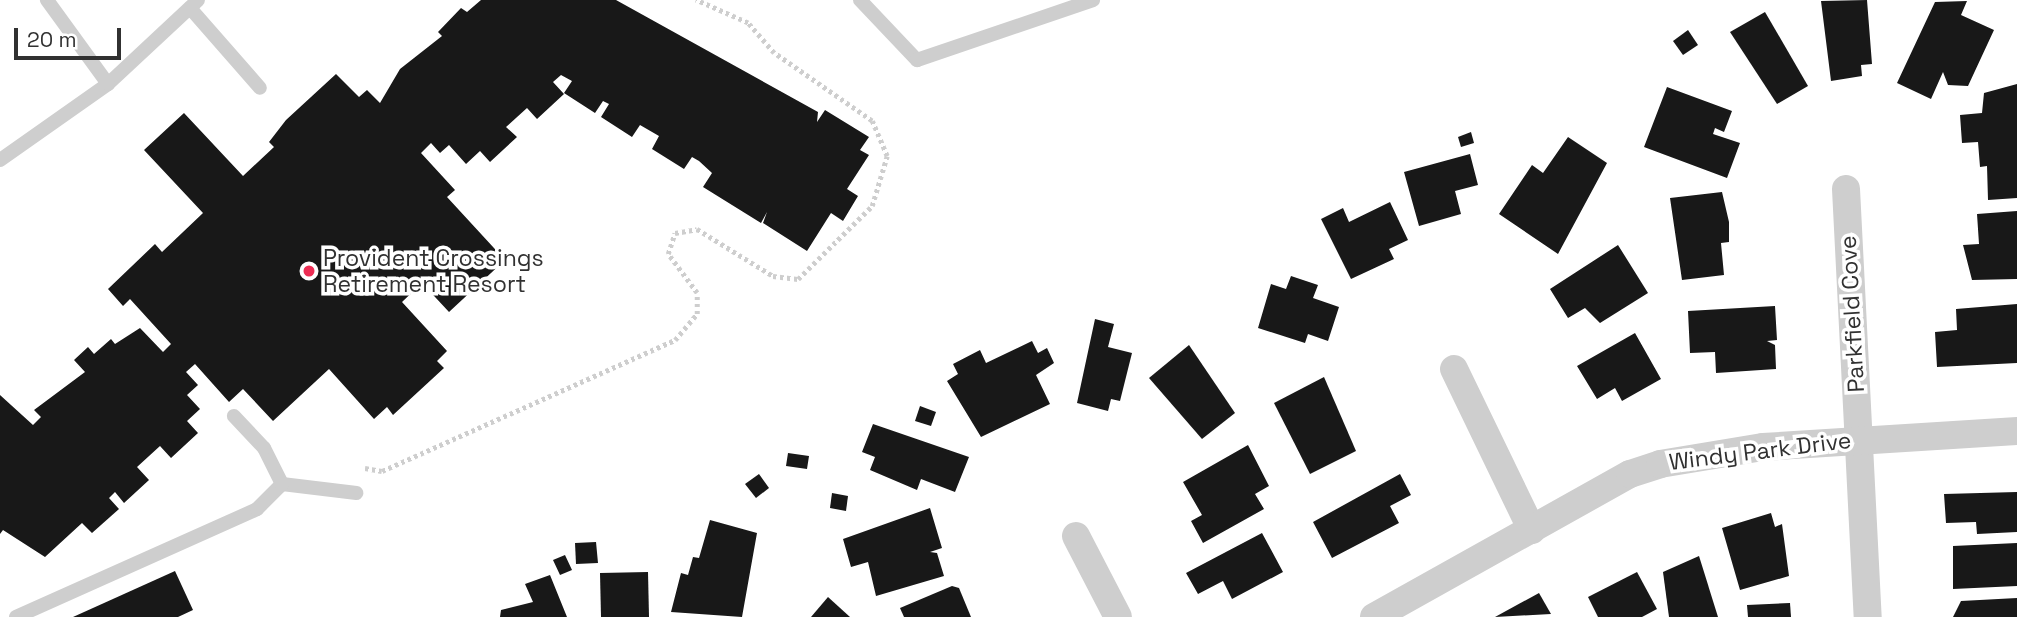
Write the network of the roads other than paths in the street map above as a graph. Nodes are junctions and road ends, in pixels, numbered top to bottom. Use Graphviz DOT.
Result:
graph roads {
  1 [pos="47,0"];
  2 [pos="860,0"];
  3 [pos="1093,0"];
  4 [pos="194,4"];
  5 [pos="108,84"];
  6 [pos="260,88"];
  7 [pos="0,160"];
  8 [pos="1846,190"];
  9 [pos="1454,369"];
  10 [pos="234,415"];
  11 [pos="2017,432"];
  12 [pos="1858,439"];
  13 [pos="282,484"];
  14 [pos="356,493"];
  15 [pos="1532,530"];
  16 [pos="1076,536"];
  17 [pos="16,617"];
  18 [pos="1118,617"];
  19 [pos="1374,617"];
  20 [pos="1868,617"];
  1 -- 5 [label="lane"];
  2 -- 3 [label="lane"];
  4 -- 5 [label="lane"];
  4 -- 6 [label="lane"];
  5 -- 7 [label="lane"];
  8 -- 12 [label="street, Parkfield Cove"];
  9 -- 15 [label="street"];
  10 -- 13 [label="lane"];
  11 -- 12 [label="street, Windy Park Drive"];
  12 -- 15 [label="street, Windy Park Drive"];
  12 -- 20 [label="street, Parkfield Cove"];
  13 -- 14 [label="lane"];
  13 -- 17 [label="lane"];
  15 -- 19 [label="street, Windy Park Drive"];
  16 -- 18 [label="street"];
}
